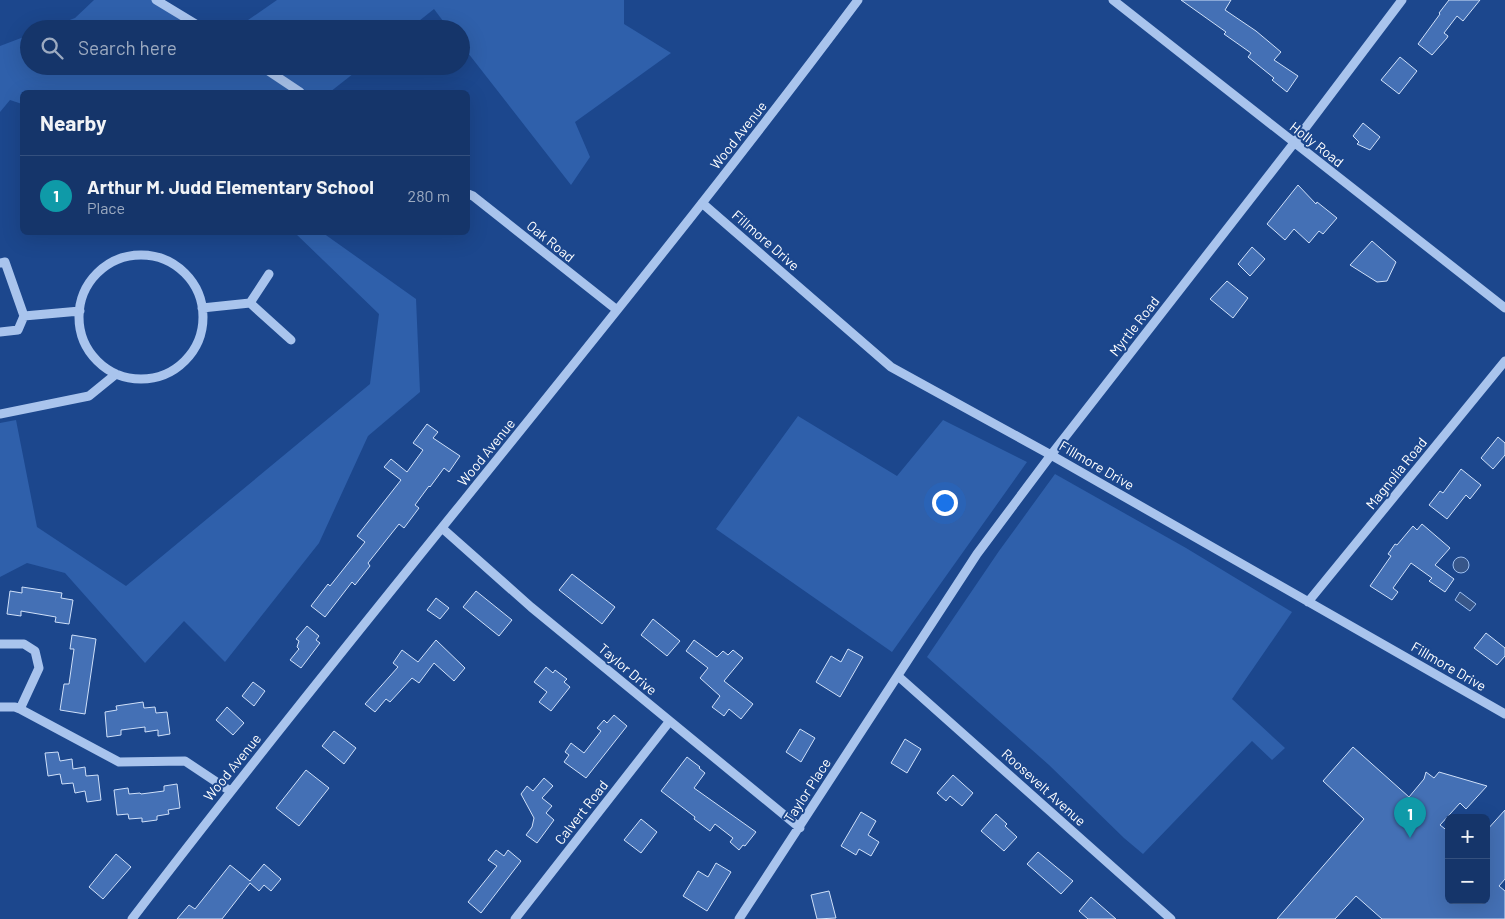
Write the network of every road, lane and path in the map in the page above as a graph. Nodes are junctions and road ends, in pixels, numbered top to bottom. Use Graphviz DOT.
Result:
graph roads {
  1 [pos="156,0"];
  2 [pos="858,0"];
  3 [pos="1113,0"];
  4 [pos="1402,0"];
  5 [pos="189,20"];
  6 [pos="274,75"];
  7 [pos="297,90"];
  8 [pos="1294,143"];
  9 [pos="470,195"];
  10 [pos="702,203"];
  11 [pos="0,263"];
  12 [pos="269,274"];
  13 [pos="250,303"];
  14 [pos="202,308"];
  15 [pos="1505,308"];
  16 [pos="616,310"];
  17 [pos="80,311"];
  18 [pos="24,316"];
  19 [pos="0,332"];
  20 [pos="291,340"];
  21 [pos="1505,361"];
  22 [pos="116,374"];
  23 [pos="0,414"];
  24 [pos="1051,455"];
  25 [pos="442,528"];
  26 [pos="1308,602"];
  27 [pos="0,644"];
  28 [pos="898,676"];
  29 [pos="0,707"];
  30 [pos="20,708"];
  31 [pos="1505,714"];
  32 [pos="669,722"];
  33 [pos="230,791"];
  34 [pos="800,828"];
  35 [pos="743,917"];
  36 [pos="132,919"];
  37 [pos="515,919"];
  38 [pos="1171,919"];
  1 -- 5 [label="street"];
  2 -- 10 [label="street, Wood Avenue"];
  3 -- 8 [label="street, Holly Road"];
  4 -- 8 [label="street, Myrtle Road"];
  6 -- 7 [label="street"];
  8 -- 15 [label="street, Holly Road"];
  8 -- 24 [label="street, Myrtle Road"];
  9 -- 16 [label="street, Oak Road"];
  10 -- 16 [label="street, Wood Avenue"];
  10 -- 24 [label="street, Fillmore Drive"];
  11 -- 18 [label="street"];
  12 -- 13 [label="street"];
  13 -- 14 [label="street"];
  13 -- 20 [label="street"];
  14 -- 17 [label="street"];
  14 -- 22 [label="street"];
  16 -- 25 [label="street, Wood Avenue"];
  17 -- 18 [label="street"];
  17 -- 22 [label="street"];
  18 -- 19 [label="street"];
  21 -- 26 [label="street, Magnolia Road"];
  22 -- 23 [label="street"];
  24 -- 26 [label="street, Fillmore Drive"];
  24 -- 28 [label="street, Myrtle Road"];
  25 -- 32 [label="street, Taylor Drive"];
  25 -- 33 [label="street, Wood Avenue"];
  26 -- 31 [label="street, Fillmore Drive"];
  27 -- 30 [label="street"];
  28 -- 34 [label="street, Taylor Place"];
  28 -- 38 [label="street, Roosevelt Avenue"];
  29 -- 30 [label="street"];
  30 -- 33 [label="street"];
  32 -- 34 [label="street, Taylor Drive"];
  32 -- 37 [label="street, Calvert Road"];
  33 -- 36 [label="street, Wood Avenue"];
  34 -- 35 [label="street, Taylor Place"];
}
